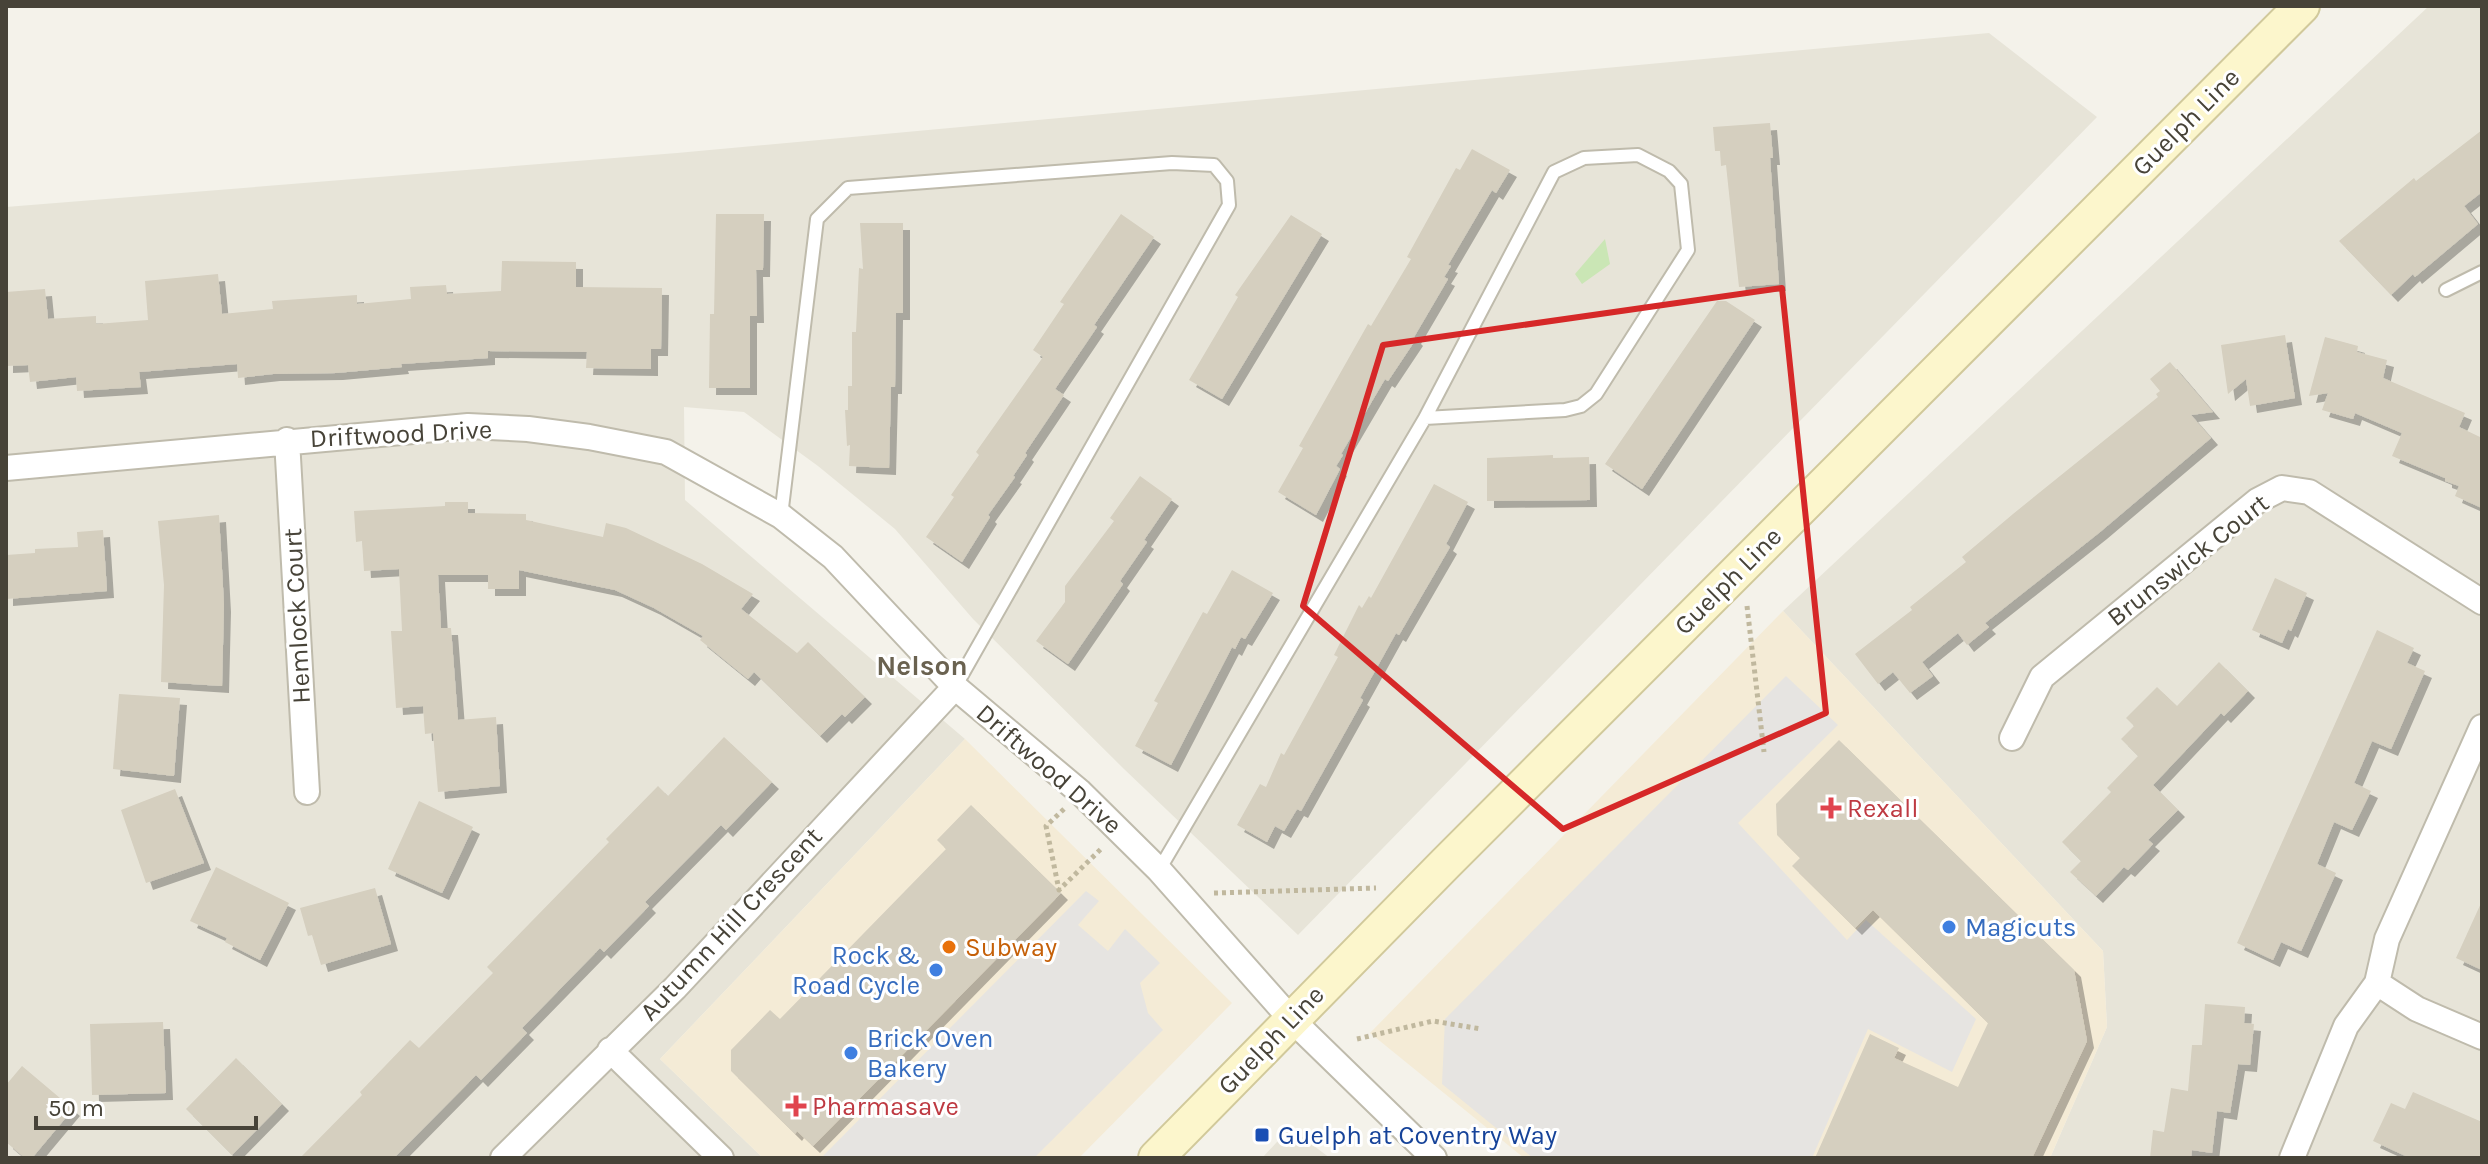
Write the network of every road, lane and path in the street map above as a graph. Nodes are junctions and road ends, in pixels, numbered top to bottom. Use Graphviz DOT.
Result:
graph roads {
  1 [pos="2302,6"];
  2 [pos="2482,272"];
  3 [pos="2446,290"];
  4 [pos="1425,418"];
  5 [pos="287,440"];
  6 [pos="6,468"];
  7 [pos="781,516"];
  8 [pos="1743,567"];
  9 [pos="2482,602"];
  10 [pos="955,687"];
  11 [pos="2482,727"];
  12 [pos="2012,738"];
  13 [pos="1764,752"];
  14 [pos="307,792"];
  15 [pos="1080,792"];
  16 [pos="1120,831"];
  17 [pos="1159,870"];
  18 [pos="1423,887"];
  19 [pos="1181,894"];
  20 [pos="2377,983"];
  21 [pos="1291,1019"];
  22 [pos="1481,1029"];
  23 [pos="2482,1037"];
  24 [pos="1357,1039"];
  25 [pos="610,1050"];
  26 [pos="503,1158"];
  27 [pos="721,1158"];
  28 [pos="1156,1158"];
  29 [pos="1434,1158"];
  30 [pos="2292,1158"];
  1 -- 8 [label="main road, Guelph Line"];
  2 -- 3 [label="lane"];
  4 -- 4 [label="lane"];
  4 -- 17 [label="lane"];
  5 -- 6 [label="street, Driftwood Drive"];
  5 -- 7 [label="street, Driftwood Drive"];
  5 -- 14 [label="street, Hemlock Court"];
  7 -- 10 [label="street, Driftwood Drive"];
  7 -- 10 [label="lane"];
  8 -- 13 [label="path"];
  8 -- 18 [label="main road, Guelph Line"];
  9 -- 12 [label="street, Brunswick Court"];
  10 -- 15 [label="street, Driftwood Drive"];
  10 -- 25 [label="street, Autumn Hill Crescent"];
  11 -- 20 [label="street"];
  15 -- 16 [label="street, Driftwood Drive"];
  15 -- 16 [label="path"];
  16 -- 17 [label="street, Driftwood Drive"];
  17 -- 19 [label="street, Driftwood Drive"];
  18 -- 19 [label="path"];
  18 -- 21 [label="main road, Guelph Line"];
  19 -- 21 [label="street, Driftwood Drive"];
  20 -- 23 [label="street"];
  20 -- 30 [label="street"];
  21 -- 28 [label="main road, Guelph Line"];
  21 -- 29 [label="street, Driftwood Drive"];
  22 -- 24 [label="path"];
  25 -- 26 [label="street, Autumn Hill Crescent"];
  25 -- 27 [label="street"];
}
